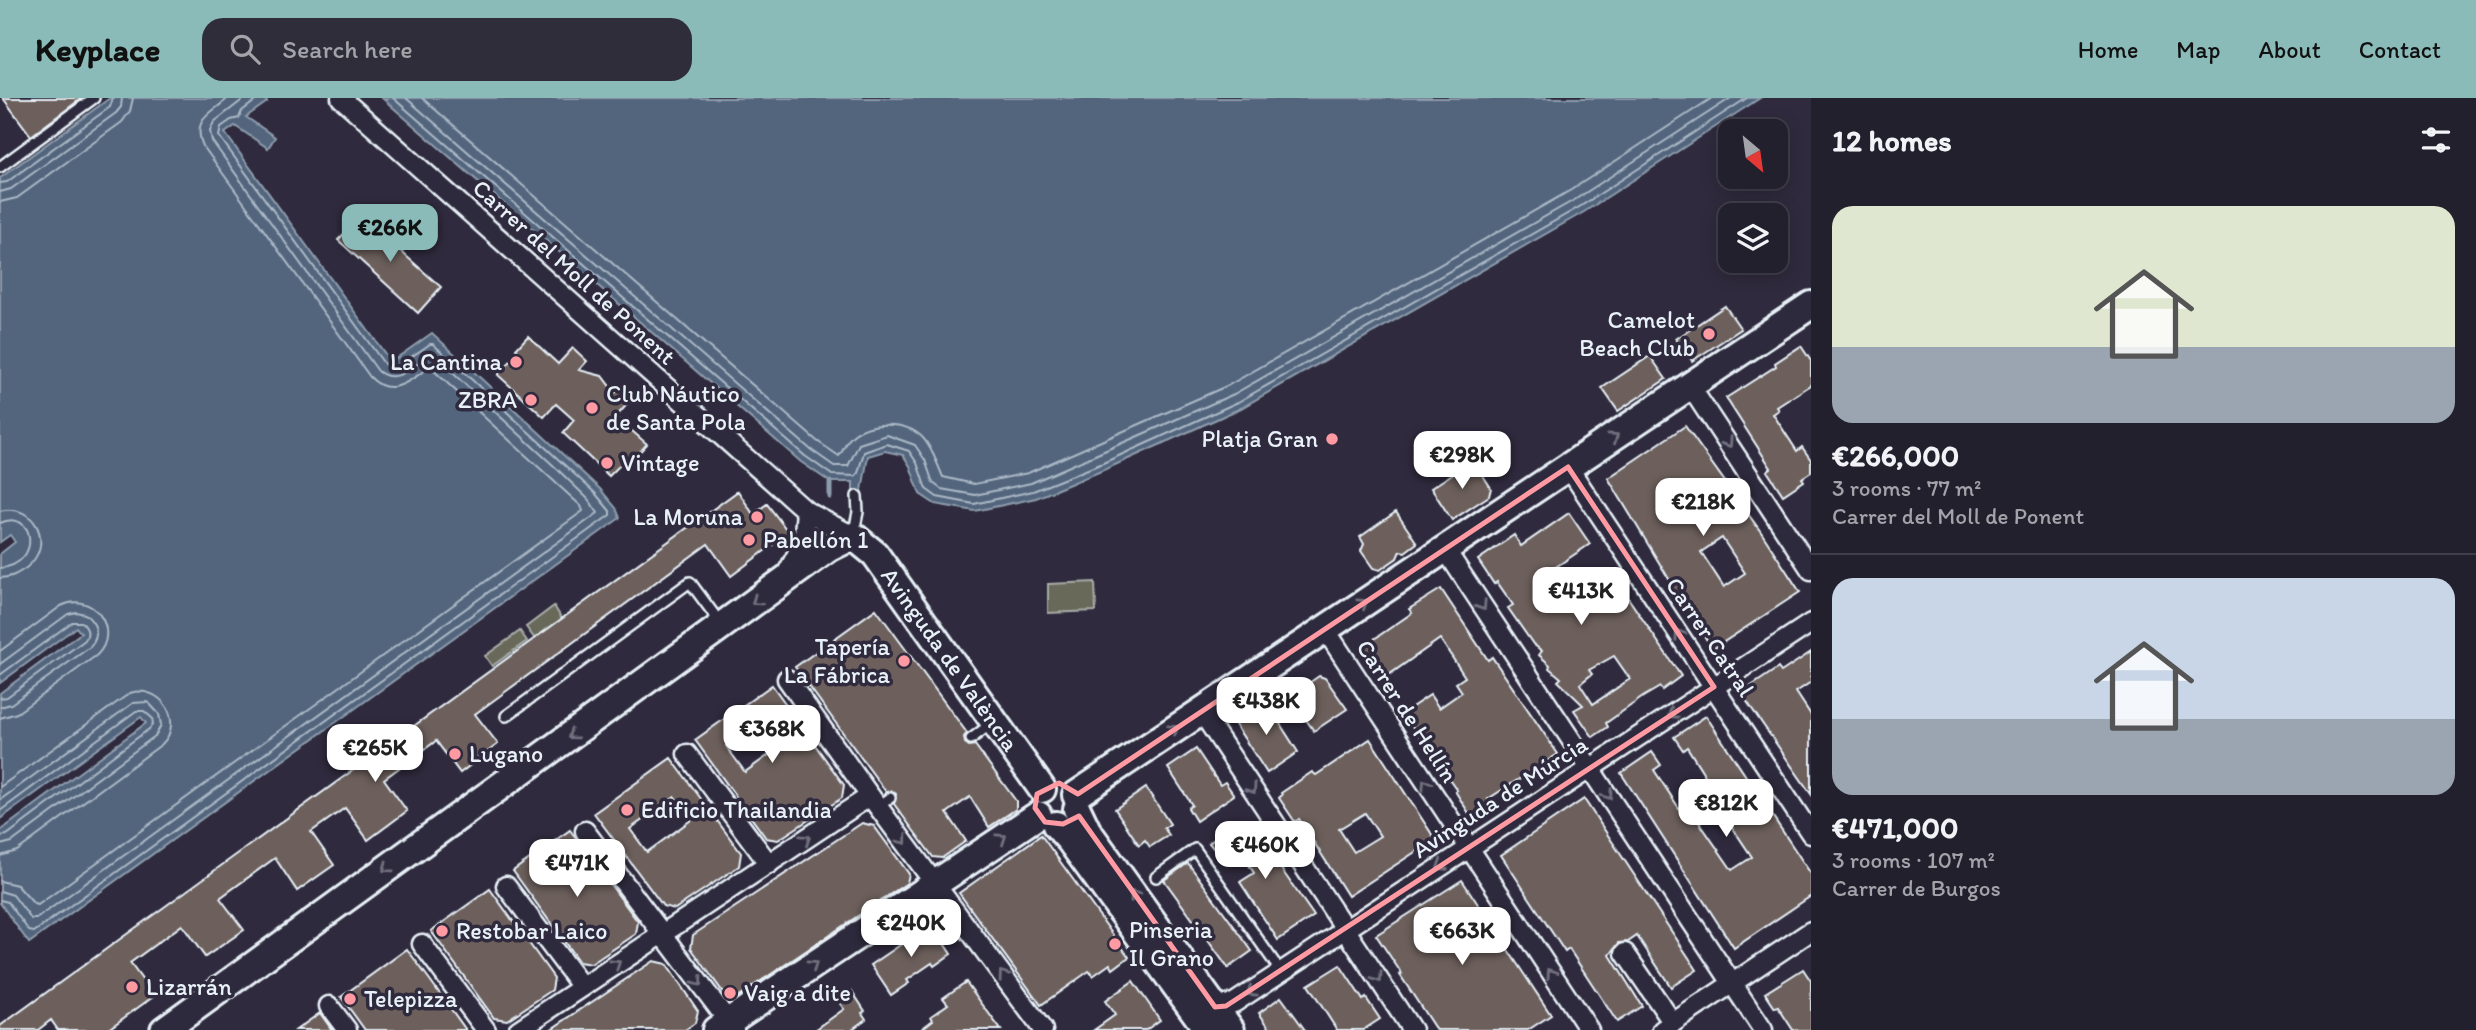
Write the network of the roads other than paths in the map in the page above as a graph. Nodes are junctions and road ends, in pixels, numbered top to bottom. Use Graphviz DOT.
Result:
graph roads {
  1 [pos="94,98"];
  2 [pos="341,98"];
  3 [pos="0,167"];
  4 [pos="1811,305"];
  5 [pos="1690,386"];
  6 [pos="1568,467"];
  7 [pos="857,496"];
  8 [pos="806,511"];
  9 [pos="853,536"];
  10 [pos="1445,549"];
  11 [pos="1811,570"];
  12 [pos="782,582"];
  13 [pos="1811,623"];
  14 [pos="722,626"];
  15 [pos="1325,629"];
  16 [pos="787,679"];
  17 [pos="1714,687"];
  18 [pos="1201,711"];
  19 [pos="506,716"];
  20 [pos="993,723"];
  21 [pos="971,739"];
  22 [pos="687,754"];
  23 [pos="1589,768"];
  24 [pos="879,800"];
  25 [pos="1076,802"];
  26 [pos="1045,810"];
  27 [pos="584,831"];
  28 [pos="1811,834"];
  29 [pos="1468,848"];
  30 [pos="769,864"];
  31 [pos="1156,877"];
  32 [pos="935,883"];
  33 [pos="506,886"];
  34 [pos="1345,929"];
  35 [pos="1811,932"];
  36 [pos="661,934"];
  37 [pos="422,944"];
  38 [pos="1625,953"];
  39 [pos="1280,972"];
  40 [pos="1733,983"];
  41 [pos="582,987"];
  42 [pos="329,1006"];
  43 [pos="1205,1023"];
  44 [pos="1668,1026"];
  45 [pos="726,1027"];
  46 [pos="164,1030"];
  47 [pos="347,1030"];
  48 [pos="486,1030"];
  49 [pos="518,1030"];
  50 [pos="1043,1030"];
  51 [pos="1231,1030"];
  52 [pos="1412,1030"];
  53 [pos="1590,1030"];
  54 [pos="1763,1030"];
  1 -- 3 [label="lane"];
  2 -- 8 [label="street, Carrer del Moll de Ponent"];
  4 -- 5 [label="street"];
  6 -- 5 [label="street, one-way"];
  5 -- 11 [label="street, one-way"];
  6 -- 10 [label="street"];
  17 -- 6 [label="street, Carrer Catral, one-way"];
  7 -- 9 [label="lane"];
  8 -- 9 [label="street, Carrer del Moll de Ponent"];
  8 -- 12 [label="street"];
  9 -- 12 [label="street"];
  9 -- 20 [label="street, Avinguda de València"];
  15 -- 10 [label="street, one-way"];
  10 -- 23 [label="street, one-way"];
  12 -- 14 [label="street, one-way"];
  13 -- 17 [label="street, Avinguda de Múrcia"];
  14 -- 19 [label="lane"];
  14 -- 46 [label="street, one-way"];
  15 -- 18 [label="street"];
  29 -- 15 [label="street, Carrer de Hellín, one-way"];
  16 -- 24 [label="street"];
  17 -- 23 [label="street, Avinguda de Múrcia, one-way"];
  17 -- 28 [label="street, Carrer Catral"];
  25 -- 18 [label="street, one-way"];
  18 -- 34 [label="street, one-way"];
  20 -- 21 [label="lane"];
  20 -- 26 [label="street, Avinguda de València"];
  22 -- 30 [label="street"];
  23 -- 29 [label="street, Avinguda de Múrcia"];
  23 -- 40 [label="street, one-way"];
  30 -- 24 [label="street, one-way"];
  24 -- 32 [label="street, one-way"];
  25 -- 26 [label="street"];
  25 -- 26 [label="street"];
  43 -- 25 [label="street, Avinguda de València, one-way"];
  32 -- 26 [label="street, one-way"];
  26 -- 43 [label="street, Avinguda de València"];
  27 -- 36 [label="street"];
  29 -- 34 [label="street, Avinguda de Múrcia, one-way"];
  53 -- 29 [label="street, Carrer de Hellín, one-way"];
  30 -- 36 [label="street"];
  31 -- 39 [label="lane"];
  45 -- 32 [label="street, one-way"];
  50 -- 32 [label="street, one-way"];
  33 -- 41 [label="street"];
  34 -- 39 [label="street, Avinguda de Múrcia"];
  34 -- 52 [label="street, one-way"];
  35 -- 40 [label="street"];
  41 -- 36 [label="street, one-way"];
  36 -- 45 [label="street, one-way"];
  37 -- 48 [label="street"];
  38 -- 44 [label="street"];
  39 -- 43 [label="street, Avinguda de Múrcia, one-way"];
  40 -- 44 [label="street"];
  40 -- 54 [label="street"];
  41 -- 49 [label="street"];
  42 -- 47 [label="street"];
  43 -- 51 [label="street, Avinguda de València"];
}
